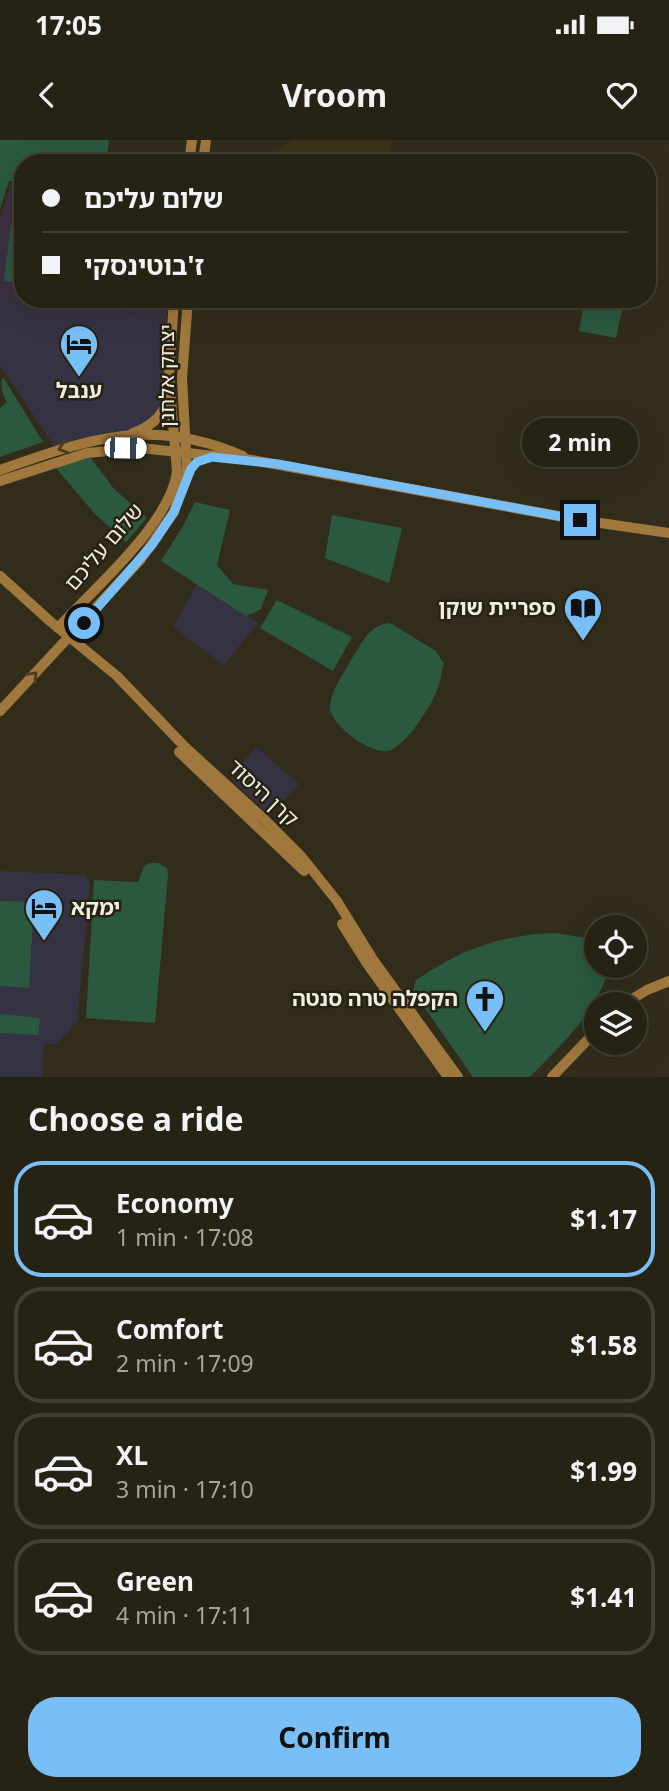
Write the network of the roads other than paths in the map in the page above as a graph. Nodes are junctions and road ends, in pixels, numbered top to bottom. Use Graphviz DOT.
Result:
graph roads {
  1 [pos="173,308"];
  2 [pos="187,308"];
  3 [pos="169,398"];
  4 [pos="129,435"];
  5 [pos="173,437"];
  6 [pos="186,438"];
  7 [pos="175,452"];
  8 [pos="188,453"];
  9 [pos="212,457"];
  10 [pos="252,460"];
  11 [pos="0,470"];
  12 [pos="186,478"];
  13 [pos="0,481"];
  14 [pos="669,536"];
  15 [pos="0,576"];
  16 [pos="58,628"];
  17 [pos="68,639"];
  18 [pos="0,711"];
  19 [pos="669,981"];
  20 [pos="644,992"];
  21 [pos="584,1044"];
  22 [pos="448,1077"];
  23 [pos="458,1077"];
  24 [pos="552,1077"];
  1 -- 3 [label="street, יצחק אלחנן"];
  2 -- 6 [label="street, יצחק אלחנן"];
  3 -- 4 [label="street"];
  3 -- 5 [label="street, יצחק אלחנן"];
  4 -- 5 [label="street"];
  4 -- 11 [label="street, one-way"];
  5 -- 6 [label="street"];
  5 -- 7 [label="street, יצחק אלחנן"];
  6 -- 8 [label="street, יצחק אלחנן"];
  6 -- 10 [label="street"];
  7 -- 8 [label="street"];
  7 -- 13 [label="street"];
  7 -- 16 [label="street, שלום עליכם"];
  8 -- 9 [label="street"];
  8 -- 12 [label="street, שלום עליכם"];
  9 -- 10 [label="street"];
  9 -- 12 [label="street"];
  10 -- 14 [label="street"];
  12 -- 17 [label="street, שלום עליכם"];
  15 -- 16 [label="street"];
  16 -- 17 [label="street"];
  18 -- 17 [label="street, שלום עליכם, one-way"];
  17 -- 22 [label="street, קרן היסוד"];
  17 -- 23 [label="street, קרן היסוד"];
  19 -- 20 [label="street"];
  21 -- 24 [label="street"];
}
